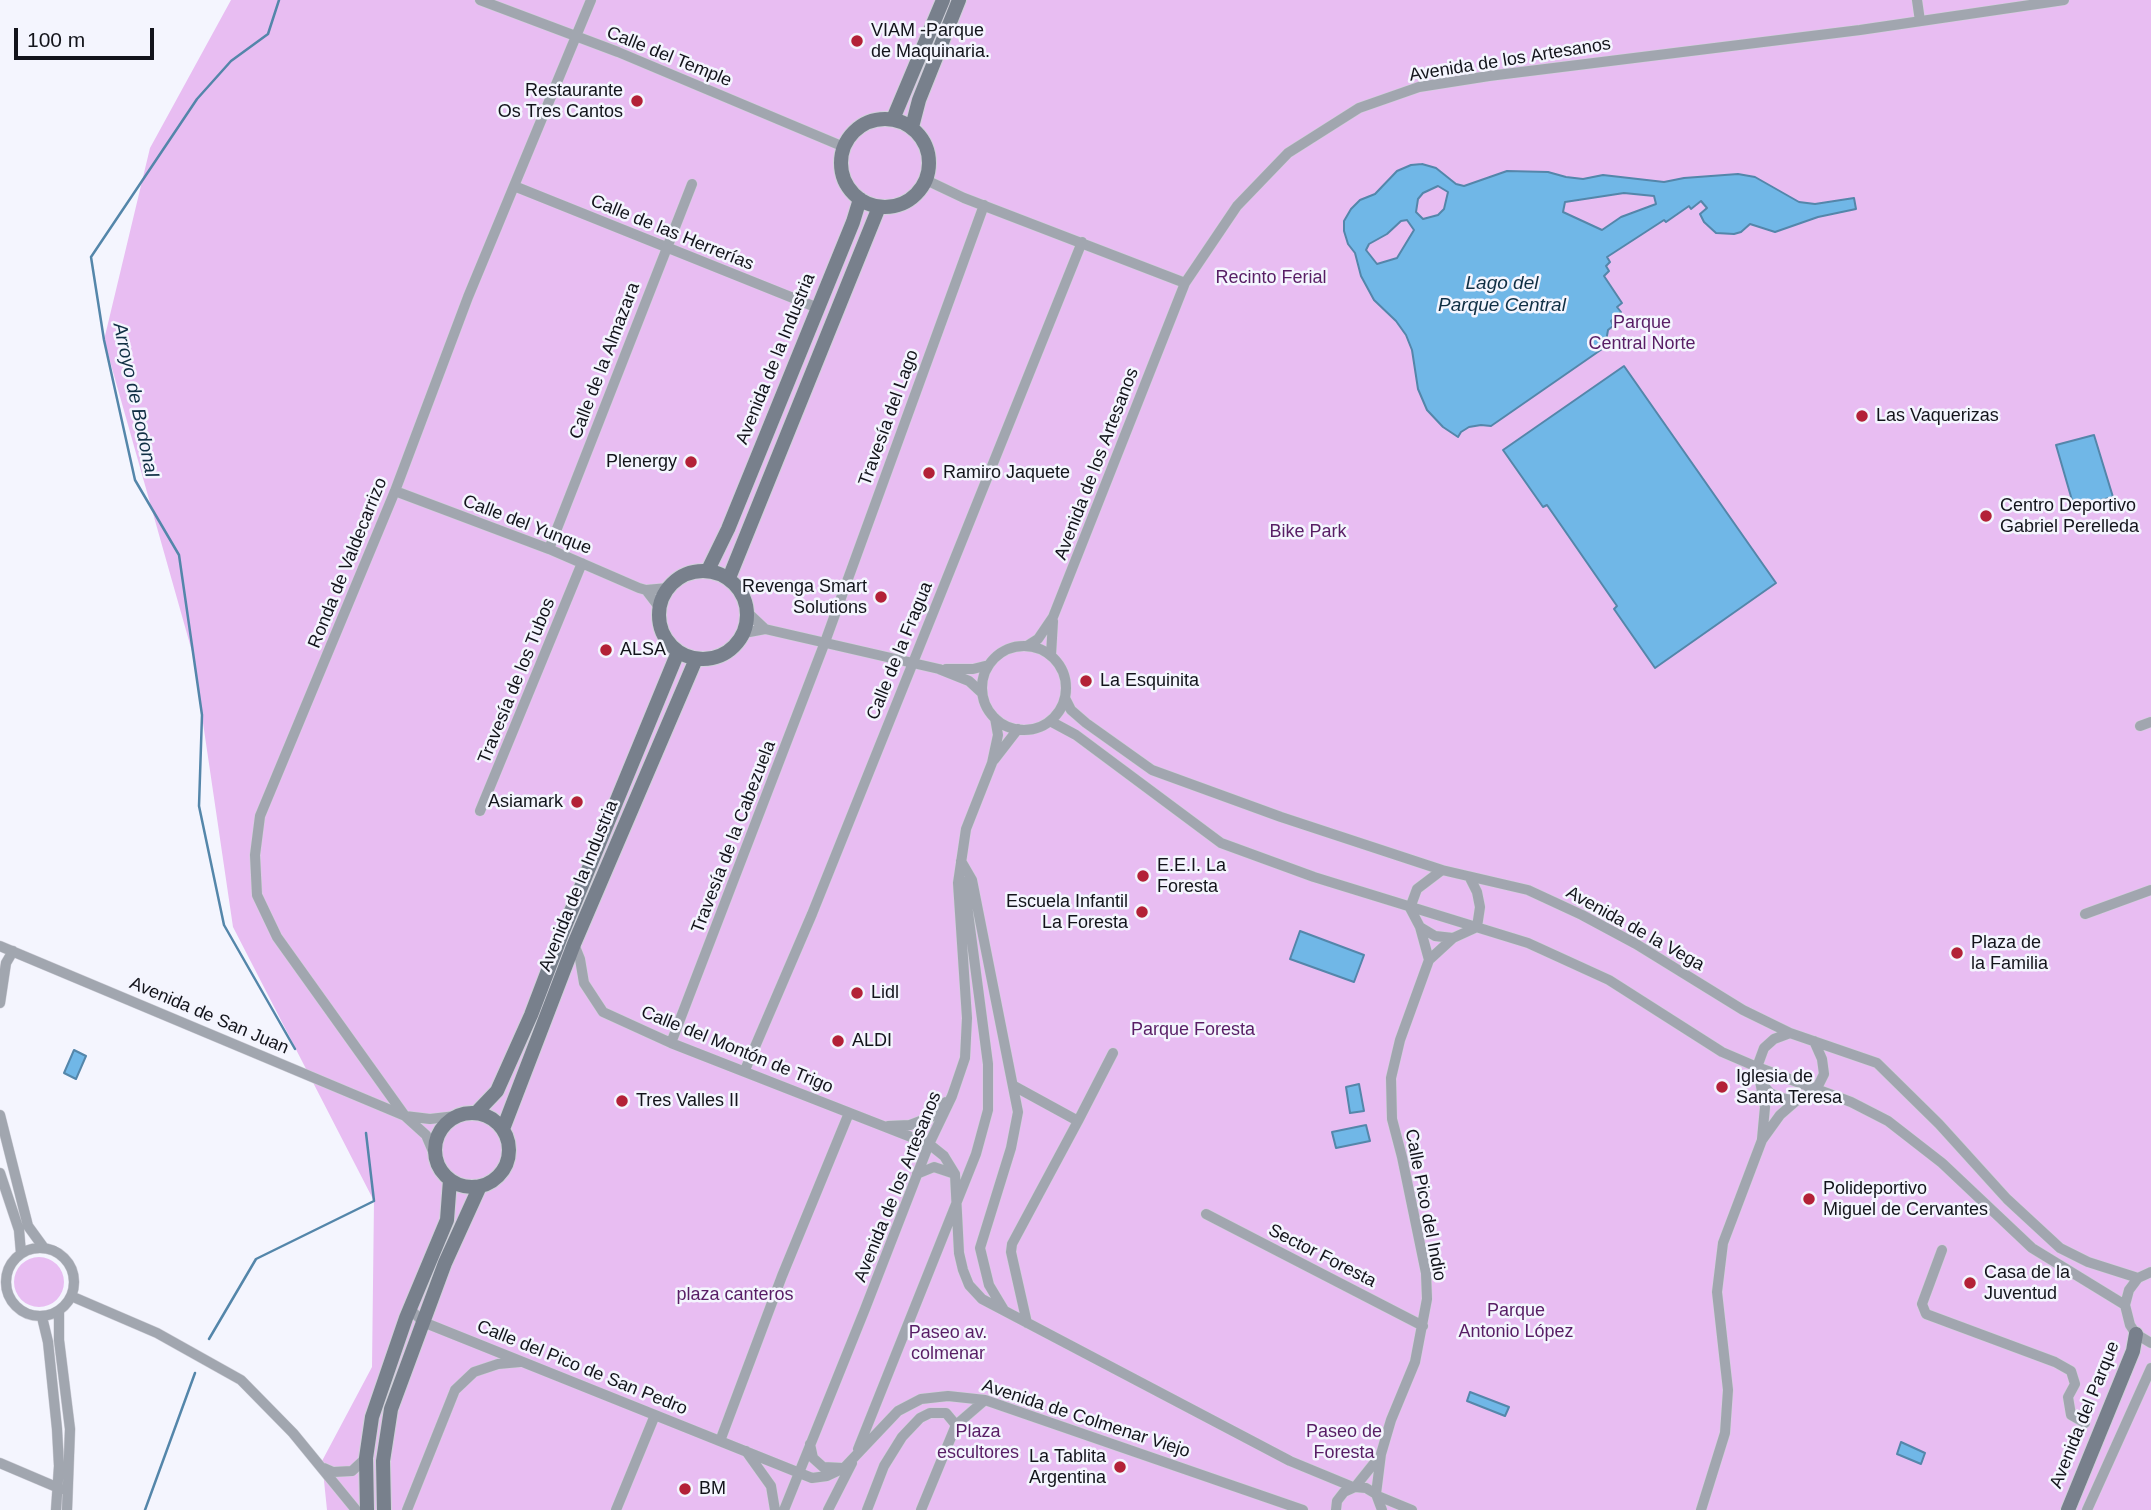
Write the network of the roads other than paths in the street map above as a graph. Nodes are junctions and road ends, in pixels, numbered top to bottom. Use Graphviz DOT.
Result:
graph roads {
  1 [pos="480,0"];
  2 [pos="591,0"];
  3 [pos="943,0"];
  4 [pos="959,0"];
  5 [pos="1917,0"];
  6 [pos="2064,0"];
  7 [pos="1920,21"];
  8 [pos="576,37"];
  9 [pos="893,119"];
  10 [pos="912,127"];
  11 [pos="844,147"];
  12 [pos="926,180"];
  13 [pos="692,184"];
  14 [pos="514,186"];
  15 [pos="860,199"];
  16 [pos="984,205"];
  17 [pos="879,207"];
  18 [pos="1082,242"];
  19 [pos="665,248"];
  20 [pos="1185,282"];
  21 [pos="818,308"];
  22 [pos="395,492"];
  23 [pos="549,549"];
  24 [pos="582,563"];
  25 [pos="708,570"];
  26 [pos="729,578"];
  27 [pos="668,588"];
  28 [pos="646,590"];
  29 [pos="659,607"];
  30 [pos="748,613"];
  31 [pos="1053,617"];
  32 [pos="765,629"];
  33 [pos="744,633"];
  34 [pos="825,642"];
  35 [pos="1027,646"];
  36 [pos="678,652"];
  37 [pos="1051,655"];
  38 [pos="696,659"];
  39 [pos="912,663"];
  40 [pos="989,665"];
  41 [pos="939,669"];
  42 [pos="982,693"];
  43 [pos="1065,698"];
  44 [pos="995,718"];
  45 [pos="1050,721"];
  46 [pos="2151,722"];
  47 [pos="2140,726"];
  48 [pos="1018,729"];
  49 [pos="992,763"];
  50 [pos="480,811"];
  51 [pos="960,860"];
  52 [pos="1443,870"];
  53 [pos="1470,878"];
  54 [pos="2151,890"];
  55 [pos="1410,908"];
  56 [pos="2085,914"];
  57 [pos="1420,927"];
  58 [pos="1477,928"];
  59 [pos="1453,938"];
  60 [pos="574,944"];
  61 [pos="0,947"];
  62 [pos="13,951"];
  63 [pos="1429,960"];
  64 [pos="0,1003"];
  65 [pos="1790,1032"];
  66 [pos="1814,1041"];
  67 [pos="671,1042"];
  68 [pos="1113,1053"];
  69 [pos="1757,1067"];
  70 [pos="745,1070"];
  71 [pos="380,1081"];
  72 [pos="1014,1086"];
  73 [pos="1816,1090"];
  74 [pos="952,1096"];
  75 [pos="1796,1101"];
  76 [pos="368,1102"];
  77 [pos="476,1112"];
  78 [pos="849,1113"];
  79 [pos="0,1115"];
  80 [pos="405,1116"];
  81 [pos="456,1116"];
  82 [pos="1078,1121"];
  83 [pos="884,1126"];
  84 [pos="503,1129"];
  85 [pos="1762,1140"];
  86 [pos="929,1144"];
  87 [pos="435,1156"];
  88 [pos="0,1173"];
  89 [pos="917,1174"];
  90 [pos="955,1174"];
  91 [pos="450,1180"];
  92 [pos="480,1186"];
  93 [pos="958,1199"];
  94 [pos="1206,1214"];
  95 [pos="44,1248"];
  96 [pos="1941,1251"];
  97 [pos="21,1253"];
  98 [pos="4,1269"];
  99 [pos="2151,1272"];
  100 [pos="2138,1278"];
  101 [pos="71,1296"];
  102 [pos="2125,1305"];
  103 [pos="410,1309"];
  104 [pos="59,1311"];
  105 [pos="1005,1311"];
  106 [pos="42,1317"];
  107 [pos="423,1322"];
  108 [pos="1027,1323"];
  109 [pos="1423,1326"];
  110 [pos="2136,1334"];
  111 [pos="2151,1343"];
  112 [pos="522,1362"];
  113 [pos="2151,1367"];
  114 [pos="985,1400"];
  115 [pos="656,1415"];
  116 [pos="2085,1423"];
  117 [pos="956,1425"];
  118 [pos="720,1441"];
  119 [pos="810,1444"];
  120 [pos="746,1451"];
  121 [pos="1381,1454"];
  122 [pos="855,1455"];
  123 [pos="366,1458"];
  124 [pos="0,1463"];
  125 [pos="320,1466"];
  126 [pos="844,1468"];
  127 [pos="799,1472"];
  128 [pos="1354,1487"];
  129 [pos="63,1489"];
  130 [pos="1377,1495"];
  131 [pos="56,1510"];
  132 [pos="67,1510"];
  133 [pos="356,1510"];
  134 [pos="367,1510"];
  135 [pos="384,1510"];
  136 [pos="407,1510"];
  137 [pos="616,1510"];
  138 [pos="775,1510"];
  139 [pos="784,1510"];
  140 [pos="828,1510"];
  141 [pos="867,1510"];
  142 [pos="921,1510"];
  143 [pos="1303,1510"];
  144 [pos="1336,1510"];
  145 [pos="1382,1510"];
  146 [pos="1412,1510"];
  147 [pos="1701,1510"];
  148 [pos="2068,1510"];
  149 [pos="2087,1510"];
  1 -- 8 [label="street, Calle del Temple"];
  2 -- 8 [label="street, Ronda de Valdecarrizo"];
  3 -- 9 [label="street"];
  4 -- 10 [label="street"];
  5 -- 7 [label="street"];
  6 -- 7 [label="street, Avenida de los Artesanos"];
  7 -- 20 [label="street, Avenida de los Artesanos"];
  8 -- 11 [label="street, Calle del Temple"];
  8 -- 14 [label="street, Ronda de Valdecarrizo"];
  9 -- 10 [label="street"];
  9 -- 11 [label="street"];
  10 -- 12 [label="street"];
  11 -- 15 [label="street"];
  12 -- 16 [label="street"];
  12 -- 17 [label="street"];
  13 -- 19 [label="street, Calle de la Almazara"];
  14 -- 19 [label="street, Calle de las Herrerías"];
  14 -- 22 [label="street, Ronda de Valdecarrizo"];
  15 -- 17 [label="street"];
  15 -- 21 [label="street, Avenida de la Industria"];
  16 -- 18 [label="street"];
  16 -- 34 [label="street, Travesía del Lago"];
  17 -- 26 [label="street"];
  18 -- 20 [label="street"];
  18 -- 39 [label="street, Calle de la Fragua"];
  19 -- 21 [label="street, Calle de las Herrerías"];
  19 -- 23 [label="street, Calle de la Almazara"];
  20 -- 31 [label="street, Avenida de los Artesanos"];
  21 -- 25 [label="street, Avenida de la Industria"];
  22 -- 23 [label="street, Calle del Yunque"];
  22 -- 71 [label="street, Ronda de Valdecarrizo"];
  23 -- 24 [label="street, Calle del Yunque"];
  24 -- 28 [label="street, Calle del Yunque"];
  24 -- 50 [label="street, Travesía de los Tubos"];
  25 -- 26 [label="street"];
  25 -- 27 [label="street"];
  26 -- 30 [label="street"];
  27 -- 28 [label="street, Calle del Yunque"];
  27 -- 29 [label="street"];
  28 -- 29 [label="street, Calle del Yunque"];
  29 -- 36 [label="street"];
  30 -- 32 [label="street"];
  30 -- 33 [label="street"];
  31 -- 35 [label="street, Avenida de los Artesanos"];
  31 -- 37 [label="street, Avenida de los Artesanos"];
  32 -- 33 [label="street"];
  32 -- 34 [label="street"];
  33 -- 38 [label="street"];
  34 -- 39 [label="street"];
  34 -- 67 [label="street, Travesía de la Cabezuela"];
  35 -- 37 [label="street"];
  35 -- 40 [label="street"];
  36 -- 38 [label="street"];
  36 -- 77 [label="street, Avenida de la Industria"];
  37 -- 43 [label="street"];
  38 -- 60 [label="street, Avenida de la Industria"];
  39 -- 41 [label="street"];
  39 -- 70 [label="street, Calle de la Fragua"];
  40 -- 41 [label="street"];
  40 -- 42 [label="street"];
  41 -- 42 [label="street"];
  42 -- 44 [label="street"];
  43 -- 45 [label="street"];
  43 -- 52 [label="street, Avenida de la Vega"];
  44 -- 48 [label="street"];
  44 -- 49 [label="street, Avenida de los Artesanos"];
  45 -- 48 [label="street"];
  45 -- 55 [label="street"];
  46 -- 47 [label="street"];
  48 -- 49 [label="street, Avenida de los Artesanos"];
  49 -- 51 [label="street, Avenida de los Artesanos"];
  51 -- 72 [label="street"];
  51 -- 74 [label="street, Avenida de los Artesanos"];
  51 -- 93 [label="street, Avenida de los Artesanos"];
  52 -- 53 [label="street, Avenida de la Vega"];
  52 -- 55 [label="street"];
  53 -- 58 [label="street"];
  53 -- 65 [label="street, Avenida de la Vega"];
  54 -- 56 [label="street"];
  55 -- 57 [label="street"];
  55 -- 58 [label="street"];
  57 -- 59 [label="street"];
  57 -- 63 [label="street"];
  58 -- 59 [label="street, Calle Pico del Indio"];
  58 -- 69 [label="street"];
  59 -- 63 [label="street, Calle Pico del Indio"];
  60 -- 67 [label="street, Calle del Montón de Trigo"];
  60 -- 84 [label="street, Avenida de la Industria"];
  61 -- 62 [label="street, Avenida de San Juan"];
  62 -- 64 [label="street"];
  62 -- 76 [label="street, Avenida de San Juan"];
  63 -- 109 [label="street, Calle Pico del Indio"];
  65 -- 66 [label="street, Avenida de la Vega"];
  65 -- 69 [label="street"];
  66 -- 73 [label="street"];
  66 -- 100 [label="street, Avenida de la Vega"];
  67 -- 70 [label="street, Calle del Montón de Trigo"];
  68 -- 82 [label="street"];
  69 -- 73 [label="street"];
  69 -- 75 [label="street"];
  69 -- 85 [label="street"];
  70 -- 78 [label="street, Calle del Montón de Trigo"];
  71 -- 76 [label="street"];
  71 -- 80 [label="street, Ronda de Valdecarrizo"];
  72 -- 82 [label="street"];
  72 -- 105 [label="street"];
  73 -- 75 [label="street"];
  73 -- 102 [label="street"];
  74 -- 83 [label="street"];
  74 -- 86 [label="street, Avenida de los Artesanos"];
  75 -- 85 [label="street"];
  76 -- 80 [label="street, Avenida de San Juan"];
  77 -- 81 [label="street"];
  77 -- 84 [label="street"];
  78 -- 83 [label="street, Calle del Montón de Trigo"];
  78 -- 118 [label="street"];
  79 -- 95 [label="street"];
  80 -- 81 [label="street"];
  80 -- 87 [label="street, Ronda de Valdecarrizo"];
  81 -- 87 [label="street"];
  82 -- 108 [label="street"];
  83 -- 86 [label="street, Calle del Montón de Trigo"];
  84 -- 92 [label="street"];
  85 -- 147 [label="street"];
  86 -- 89 [label="street, Avenida de los Artesanos"];
  86 -- 90 [label="street"];
  87 -- 91 [label="street"];
  88 -- 97 [label="street"];
  89 -- 90 [label="street"];
  89 -- 119 [label="street, Avenida de los Artesanos"];
  90 -- 93 [label="street"];
  91 -- 92 [label="street"];
  91 -- 103 [label="street"];
  92 -- 107 [label="street"];
  93 -- 105 [label="street"];
  93 -- 122 [label="street, Avenida de los Artesanos"];
  94 -- 109 [label="street, Sector Foresta"];
  95 -- 97 [label="street"];
  95 -- 101 [label="street"];
  96 -- 116 [label="street"];
  97 -- 98 [label="street"];
  98 -- 106 [label="street"];
  99 -- 100 [label="street"];
  100 -- 102 [label="street"];
  101 -- 104 [label="street"];
  101 -- 125 [label="street"];
  102 -- 110 [label="street"];
  103 -- 107 [label="street, Calle del Pico de San Pedro"];
  103 -- 123 [label="street"];
  104 -- 106 [label="street"];
  104 -- 129 [label="street"];
  105 -- 108 [label="street"];
  106 -- 129 [label="street"];
  107 -- 112 [label="street, Calle del Pico de San Pedro"];
  107 -- 135 [label="street"];
  108 -- 128 [label="street"];
  109 -- 121 [label="street, Calle Pico del Indio"];
  110 -- 111 [label="street"];
  110 -- 148 [label="street, Avenida del Parque"];
  112 -- 115 [label="street, Calle del Pico de San Pedro"];
  112 -- 136 [label="street"];
  113 -- 149 [label="street"];
  114 -- 117 [label="street"];
  114 -- 122 [label="street, Avenida de Colmenar Viejo"];
  114 -- 143 [label="street, Avenida de Colmenar Viejo"];
  115 -- 118 [label="street, Calle del Pico de San Pedro"];
  115 -- 137 [label="street"];
  117 -- 141 [label="street"];
  117 -- 142 [label="street"];
  118 -- 120 [label="street, Calle del Pico de San Pedro"];
  119 -- 126 [label="street"];
  119 -- 127 [label="street, Avenida de los Artesanos"];
  120 -- 127 [label="street, Calle del Pico de San Pedro"];
  120 -- 138 [label="street"];
  121 -- 128 [label="street, Calle Pico del Indio"];
  121 -- 130 [label="street, Calle Pico del Indio"];
  122 -- 126 [label="street, Avenida de Colmenar Viejo"];
  122 -- 140 [label="street, Avenida de los Artesanos"];
  123 -- 125 [label="street"];
  123 -- 134 [label="street"];
  124 -- 129 [label="street"];
  125 -- 133 [label="street"];
  126 -- 127 [label="street"];
  127 -- 139 [label="street, Avenida de los Artesanos"];
  128 -- 130 [label="street"];
  128 -- 144 [label="street, Calle Pico del Indio"];
  129 -- 131 [label="street"];
  129 -- 132 [label="street"];
  130 -- 145 [label="street"];
  130 -- 146 [label="street"];
}
